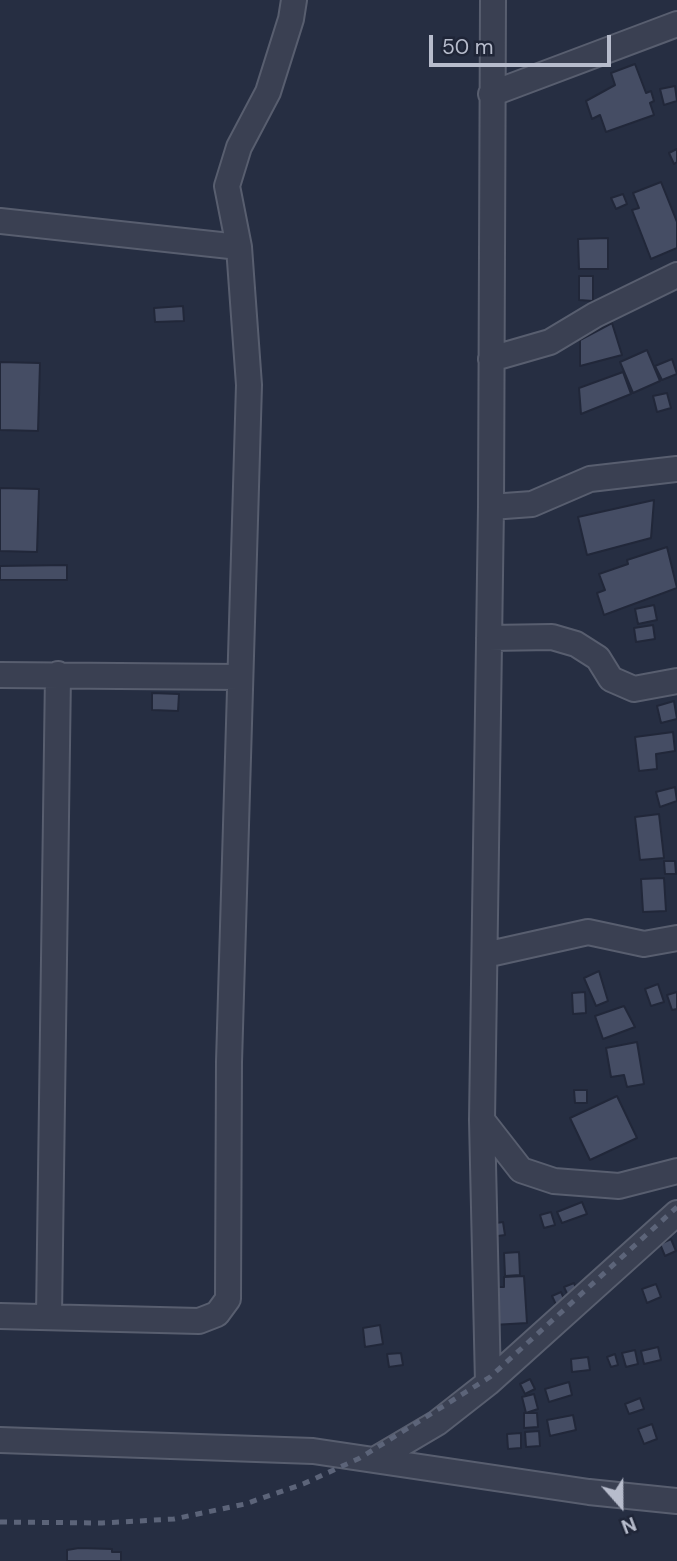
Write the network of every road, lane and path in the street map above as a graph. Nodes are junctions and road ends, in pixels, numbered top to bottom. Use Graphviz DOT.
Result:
graph roads {
  1 [pos="293,0"];
  2 [pos="492,0"];
  3 [pos="677,24"];
  4 [pos="491,94"];
  5 [pos="0,221"];
  6 [pos="239,247"];
  7 [pos="677,275"];
  8 [pos="491,359"];
  9 [pos="677,469"];
  10 [pos="492,507"];
  11 [pos="489,638"];
  12 [pos="58,674"];
  13 [pos="0,675"];
  14 [pos="239,677"];
  15 [pos="677,681"];
  16 [pos="677,938"];
  17 [pos="485,955"];
  18 [pos="482,1120"];
  19 [pos="677,1171"];
  20 [pos="677,1213"];
  21 [pos="0,1316"];
  22 [pos="49,1316"];
  23 [pos="488,1383"];
  24 [pos="0,1440"];
  25 [pos="376,1460"];
  26 [pos="677,1501"];
  1 -- 6 [label="street"];
  2 -- 4 [label="street"];
  3 -- 4 [label="street"];
  4 -- 8 [label="street"];
  5 -- 6 [label="street"];
  6 -- 14 [label="street"];
  7 -- 8 [label="street"];
  8 -- 10 [label="street"];
  9 -- 10 [label="street"];
  10 -- 11 [label="street"];
  11 -- 15 [label="street"];
  11 -- 17 [label="street"];
  12 -- 13 [label="street"];
  12 -- 14 [label="street"];
  12 -- 22 [label="street"];
  14 -- 22 [label="street"];
  16 -- 17 [label="street"];
  17 -- 18 [label="street"];
  18 -- 19 [label="street"];
  18 -- 23 [label="street"];
  20 -- 23 [label="street"];
  21 -- 22 [label="street"];
  23 -- 25 [label="street"];
  24 -- 25 [label="street"];
  25 -- 26 [label="street"];
}
